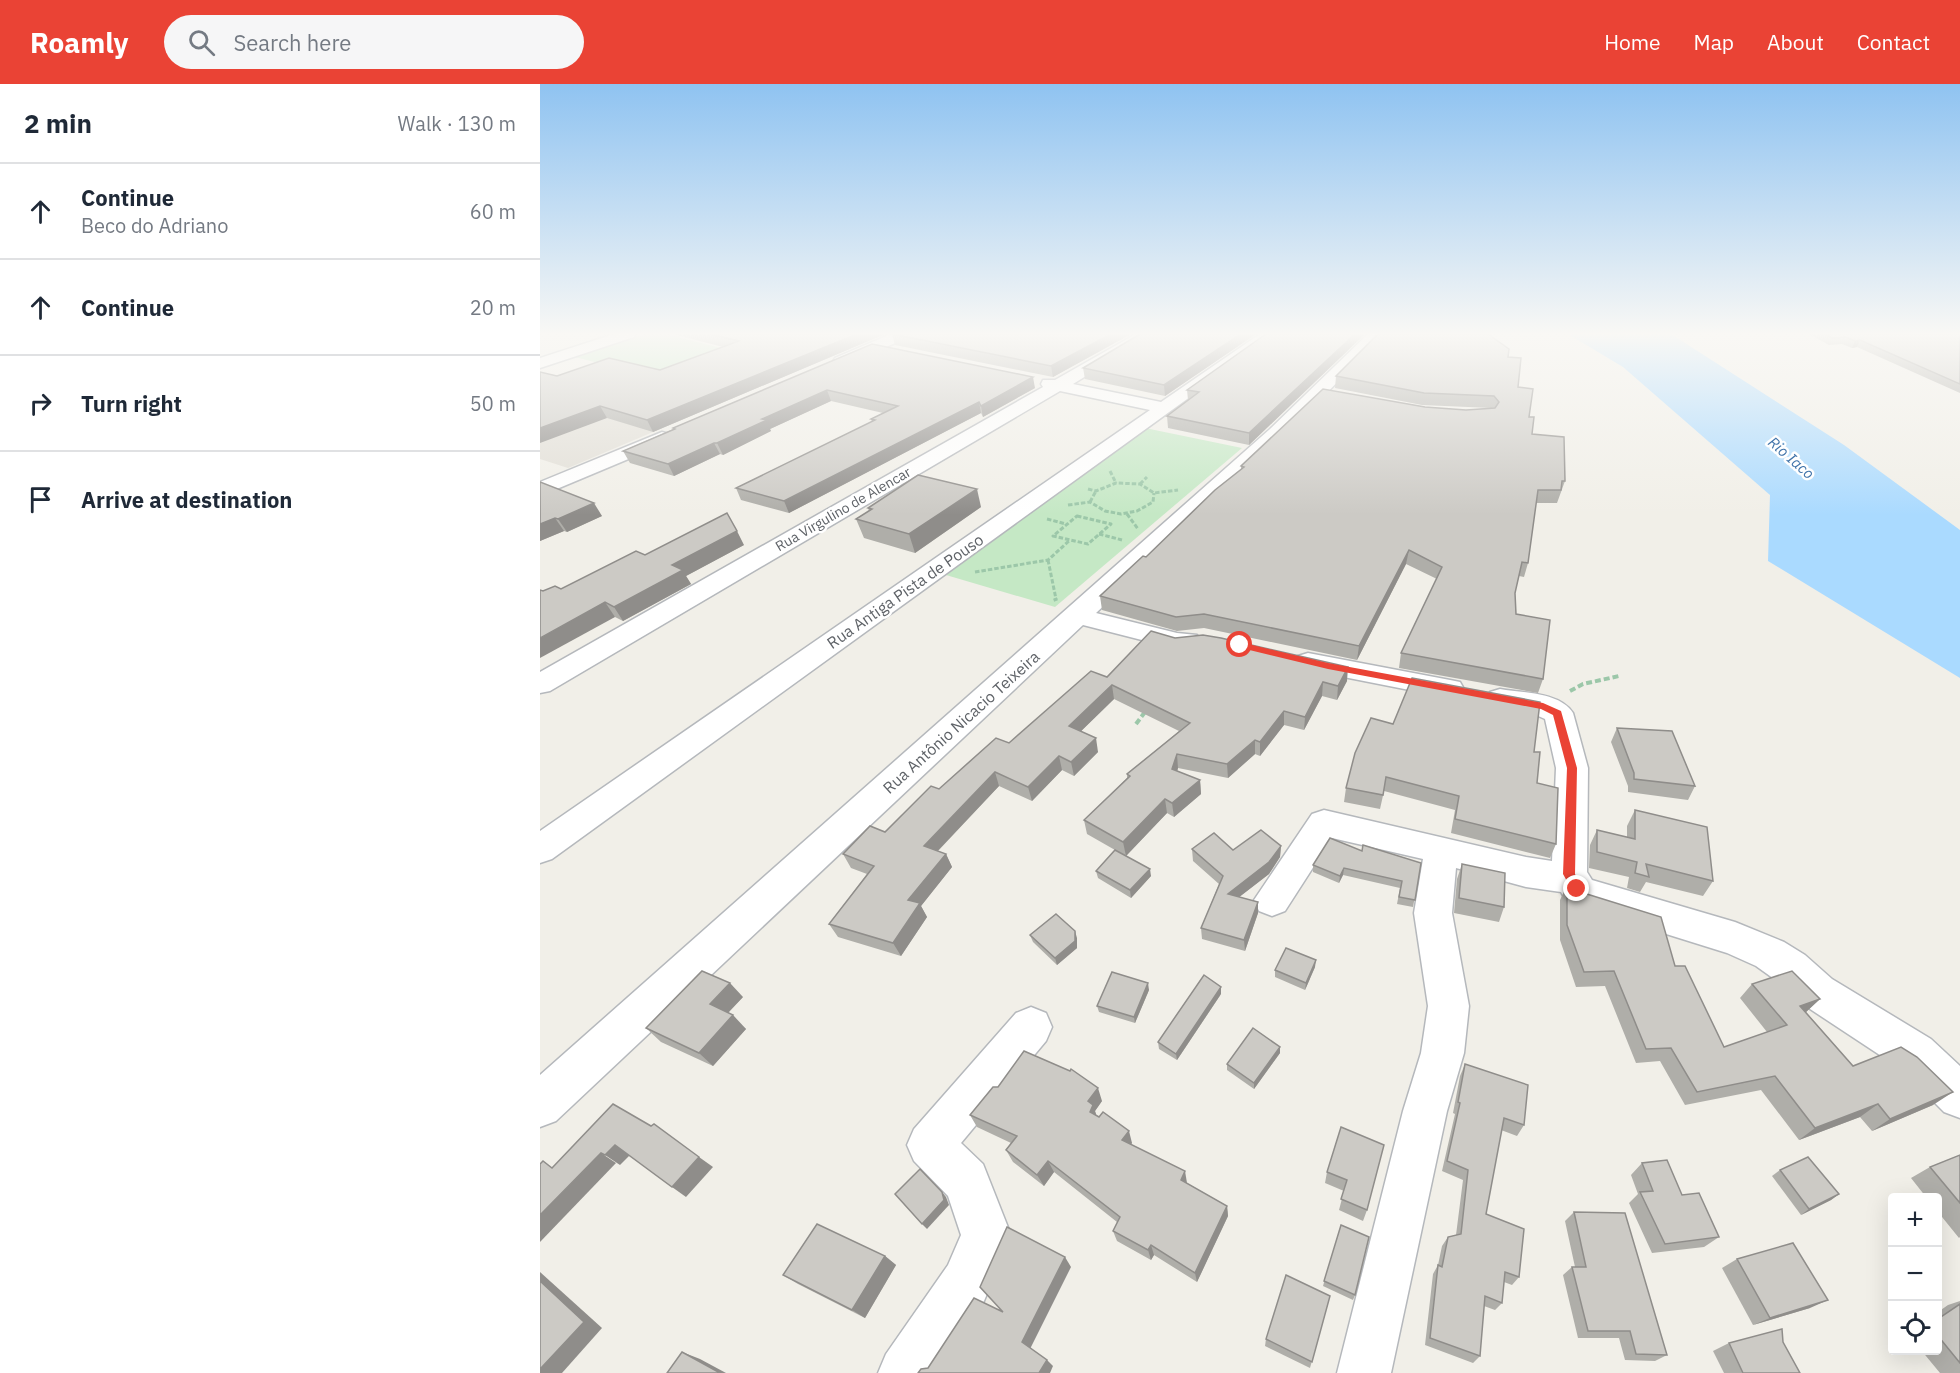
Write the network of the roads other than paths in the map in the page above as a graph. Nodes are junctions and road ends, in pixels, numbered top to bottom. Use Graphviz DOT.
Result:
graph roads {
  1 [pos="1043,394"];
  2 [pos="1097,394"];
  3 [pos="1184,394"];
  4 [pos="1330,394"];
  5 [pos="1164,408"];
  6 [pos="680,430"];
  7 [pos="540,490"];
  8 [pos="1069,623"];
  9 [pos="1213,639"];
  10 [pos="1281,655"];
  11 [pos="540,684"];
  12 [pos="540,849"];
  13 [pos="1442,850"];
  14 [pos="1571,879"];
  15 [pos="1272,900"];
  16 [pos="1031,1027"];
  17 [pos="1960,1096"];
  18 [pos="540,1105"];
  19 [pos="905,1373"];
  20 [pos="1364,1373"];
  1 -- 11 [label="street, Rua Virgulino de Alencar"];
  2 -- 5 [label="street"];
  3 -- 5 [label="street, Rua Antiga Pista de Pouso"];
  4 -- 8 [label="street, Rua Antônio Nicacio Teixeira"];
  5 -- 12 [label="street, Rua Antiga Pista de Pouso"];
  6 -- 7 [label="street"];
  8 -- 9 [label="street"];
  8 -- 18 [label="street, Rua Antônio Nicacio Teixeira"];
  10 -- 14 [label="street"];
  13 -- 14 [label="street"];
  13 -- 15 [label="street"];
  13 -- 20 [label="street"];
  14 -- 17 [label="street"];
  16 -- 19 [label="street"];
}
